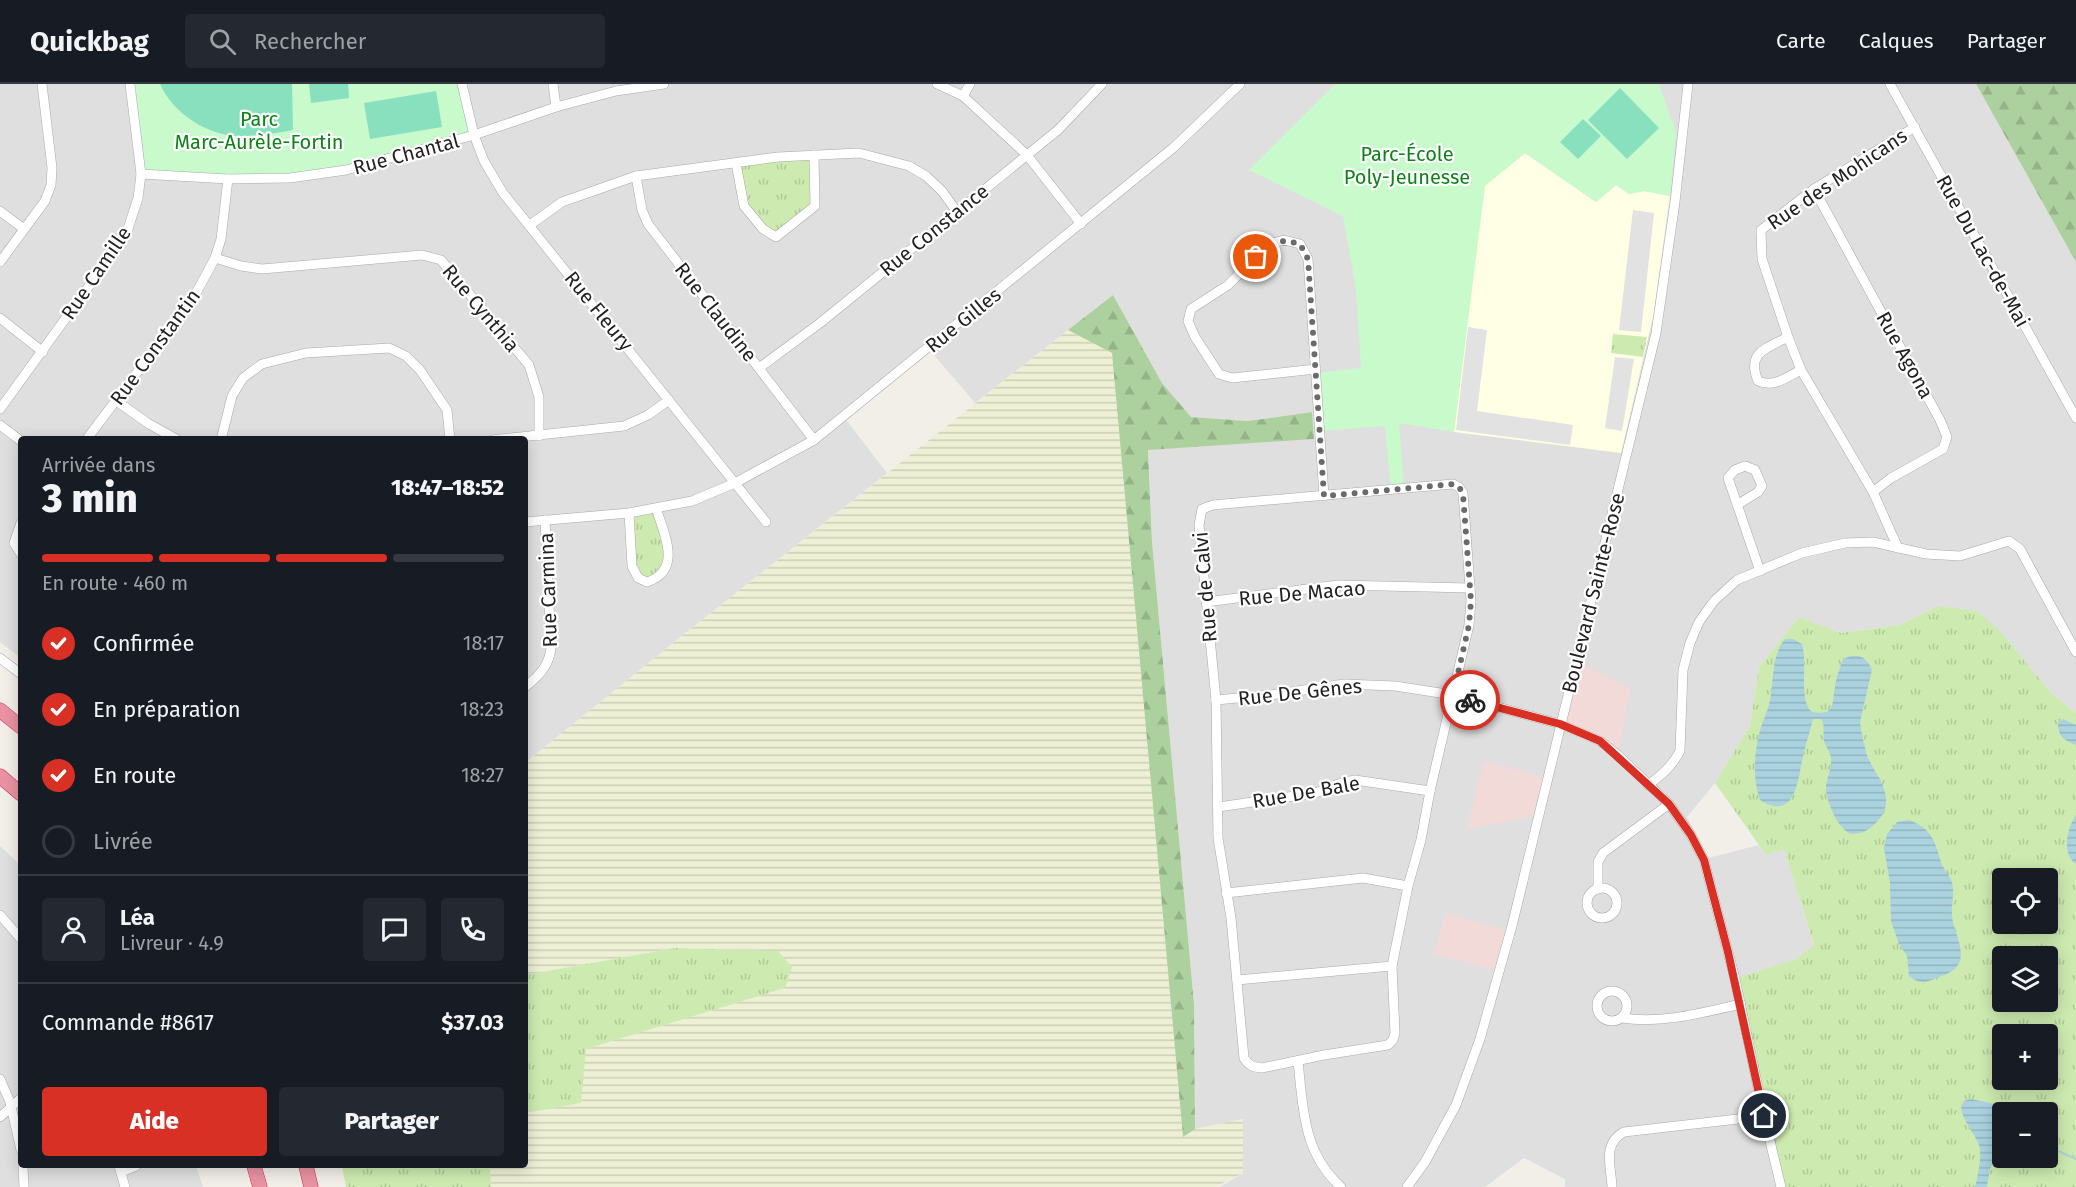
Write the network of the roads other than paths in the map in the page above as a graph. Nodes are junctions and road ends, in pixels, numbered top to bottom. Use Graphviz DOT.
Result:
graph roads {
  1 [pos="42,84"];
  2 [pos="130,84"];
  3 [pos="462,84"];
  4 [pos="553,84"];
  5 [pos="664,84"];
  6 [pos="937,84"];
  7 [pos="970,84"];
  8 [pos="1102,84"];
  9 [pos="1240,84"];
  10 [pos="1688,84"];
  11 [pos="1890,84"];
  12 [pos="963,96"];
  13 [pos="556,107"];
  14 [pos="1915,127"];
  15 [pos="474,135"];
  16 [pos="814,155"];
  17 [pos="1027,155"];
  18 [pos="736,163"];
  19 [pos="141,174"];
  20 [pos="636,176"];
  21 [pos="228,179"];
  22 [pos="1814,189"];
  23 [pos="0,211"];
  24 [pos="957,212"];
  25 [pos="1081,224"];
  26 [pos="530,225"];
  27 [pos="24,229"];
  28 [pos="215,258"];
  29 [pos="0,262"];
  30 [pos="0,318"];
  31 [pos="1788,337"];
  32 [pos="43,352"];
  33 [pos="759,368"];
  34 [pos="1316,369"];
  35 [pos="1801,370"];
  36 [pos="115,400"];
  37 [pos="669,400"];
  38 [pos="0,409"];
  39 [pos="2076,418"];
  40 [pos="0,425"];
  41 [pos="539,435"];
  42 [pos="89,436"];
  43 [pos="171,436"];
  44 [pos="222,436"];
  45 [pos="450,436"];
  46 [pos="528,436"];
  47 [pos="18,439"];
  48 [pos="814,440"];
  49 [pos="735,483"];
  50 [pos="1873,492"];
  51 [pos="1324,496"];
  52 [pos="1737,505"];
  53 [pos="656,508"];
  54 [pos="629,513"];
  55 [pos="546,520"];
  56 [pos="528,522"];
  57 [pos="766,522"];
  58 [pos="18,532"];
  59 [pos="1898,548"];
  60 [pos="18,549"];
  61 [pos="1760,570"];
  62 [pos="1470,588"];
  63 [pos="1206,602"];
  64 [pos="2076,652"];
  65 [pos="0,658"];
  66 [pos="18,672"];
  67 [pos="528,685"];
  68 [pos="1453,695"];
  69 [pos="1216,700"];
  70 [pos="0,710"];
  71 [pos="1560,724"];
  72 [pos="18,725"];
  73 [pos="0,776"];
  74 [pos="1648,785"];
  75 [pos="18,791"];
  76 [pos="1430,791"];
  77 [pos="1669,804"];
  78 [pos="1218,807"];
  79 [pos="1408,886"];
  80 [pos="1598,889"];
  81 [pos="1226,893"];
  82 [pos="0,915"];
  83 [pos="18,936"];
  84 [pos="1392,966"];
  85 [pos="1237,980"];
  86 [pos="1741,1004"];
  87 [pos="1622,1018"];
  88 [pos="1298,1061"];
  89 [pos="0,1079"];
  90 [pos="18,1101"];
  91 [pos="11,1107"];
  92 [pos="1764,1116"];
  93 [pos="0,1117"];
  94 [pos="18,1137"];
  95 [pos="22,1168"];
  96 [pos="255,1168"];
  97 [pos="306,1168"];
  98 [pos="120,1169"];
  99 [pos="24,1187"];
  100 [pos="125,1187"];
  101 [pos="260,1187"];
  102 [pos="311,1187"];
  103 [pos="1341,1187"];
  104 [pos="1407,1187"];
  105 [pos="1612,1187"];
  106 [pos="1781,1187"];
  1 -- 27 [label="street"];
  2 -- 19 [label="street, Rue Camille"];
  3 -- 15 [label="street, Rue Fleury"];
  4 -- 13 [label="street"];
  5 -- 13 [label="street, Rue Chantal"];
  6 -- 12 [label="street"];
  7 -- 12 [label="street"];
  8 -- 17 [label="street, Rue Constance"];
  9 -- 25 [label="street, Rue Gilles"];
  10 -- 71 [label="street, Boulevard Sainte-Rose"];
  11 -- 14 [label="street, Rue Du Lac-de-Mai"];
  12 -- 17 [label="street"];
  13 -- 15 [label="street, Rue Chantal"];
  14 -- 22 [label="street, Rue des Mohicans"];
  14 -- 39 [label="street, Rue Du Lac-de-Mai"];
  15 -- 21 [label="street, Rue Chantal"];
  15 -- 26 [label="street, Rue Fleury"];
  16 -- 18 [label="street"];
  16 -- 18 [label="street"];
  16 -- 24 [label="street"];
  17 -- 24 [label="street, Rue Constance"];
  17 -- 25 [label="street"];
  18 -- 20 [label="street"];
  19 -- 21 [label="street, Rue Chantal"];
  19 -- 32 [label="street, Rue Camille"];
  20 -- 26 [label="street"];
  20 -- 33 [label="street, Rue Claudine"];
  21 -- 28 [label="street, Rue Constantin"];
  22 -- 31 [label="street, Rue des Mohicans"];
  22 -- 50 [label="street, Rue Agona"];
  23 -- 27 [label="street"];
  24 -- 33 [label="street, Rue Constance"];
  25 -- 48 [label="street, Rue Gilles"];
  26 -- 37 [label="street, Rue Fleury"];
  27 -- 29 [label="street"];
  28 -- 36 [label="street, Rue Constantin"];
  28 -- 41 [label="street, Rue Cynthia"];
  30 -- 32 [label="street"];
  31 -- 35 [label="street, Rue des Mohicans"];
  31 -- 35 [label="street"];
  32 -- 38 [label="street, Rue Camille"];
  33 -- 48 [label="street, Rue Claudine"];
  34 -- 34 [label="street"];
  34 -- 51 [label="street"];
  35 -- 50 [label="street, Rue des Mohicans"];
  36 -- 42 [label="street, Rue Constantin"];
  36 -- 43 [label="street"];
  37 -- 41 [label="street"];
  37 -- 49 [label="street, Rue Fleury"];
  40 -- 47 [label="street"];
  41 -- 46 [label="street"];
  44 -- 45 [label="street"];
  48 -- 49 [label="street, Rue Gilles"];
  49 -- 53 [label="street, Rue Gilles"];
  49 -- 57 [label="street, Rue Fleury"];
  50 -- 59 [label="street, Rue des Mohicans"];
  51 -- 62 [label="street, Rue de Calvi"];
  51 -- 63 [label="street, Rue de Calvi"];
  52 -- 61 [label="street"];
  53 -- 54 [label="street, Rue Gilles"];
  53 -- 54 [label="street"];
  54 -- 55 [label="street, Rue Gilles"];
  55 -- 56 [label="street, Rue Gilles"];
  55 -- 67 [label="street, Rue Carmina"];
  58 -- 60 [label="street"];
  59 -- 61 [label="street"];
  59 -- 64 [label="street"];
  61 -- 74 [label="street"];
  62 -- 63 [label="street, Rue De Macao"];
  62 -- 68 [label="street, Rue de Calvi"];
  63 -- 69 [label="street, Rue de Calvi"];
  65 -- 66 [label="street"];
  68 -- 69 [label="street, Rue De Gênes"];
  68 -- 71 [label="street, Rue De Gênes"];
  68 -- 76 [label="street, Rue de Calvi"];
  69 -- 78 [label="street, Rue de Calvi"];
  70 -- 72 [label="highway"];
  71 -- 74 [label="street, Rue De Gênes"];
  71 -- 104 [label="street, Boulevard Sainte-Rose"];
  73 -- 75 [label="highway"];
  74 -- 77 [label="street, Rue De Gênes"];
  76 -- 78 [label="street, Rue De Bale"];
  76 -- 79 [label="street, Rue de Calvi"];
  77 -- 80 [label="street"];
  77 -- 86 [label="street, Rue De Gênes"];
  78 -- 81 [label="street, Rue de Calvi"];
  79 -- 81 [label="street"];
  79 -- 84 [label="street, Rue de Calvi"];
  81 -- 85 [label="street, Rue de Calvi"];
  82 -- 83 [label="street"];
  84 -- 85 [label="street"];
  84 -- 88 [label="street, Rue de Calvi"];
  85 -- 88 [label="street, Rue de Calvi"];
  86 -- 87 [label="street"];
  86 -- 92 [label="street, Rue De Gênes"];
  88 -- 103 [label="street"];
  89 -- 91 [label="street"];
  90 -- 91 [label="street"];
  91 -- 93 [label="street"];
  91 -- 94 [label="street"];
  92 -- 105 [label="street"];
  92 -- 106 [label="street, Rue De Gênes"];
  95 -- 99 [label="street"];
  96 -- 101 [label="highway"];
  97 -- 102 [label="highway"];
  98 -- 100 [label="street"];
}
